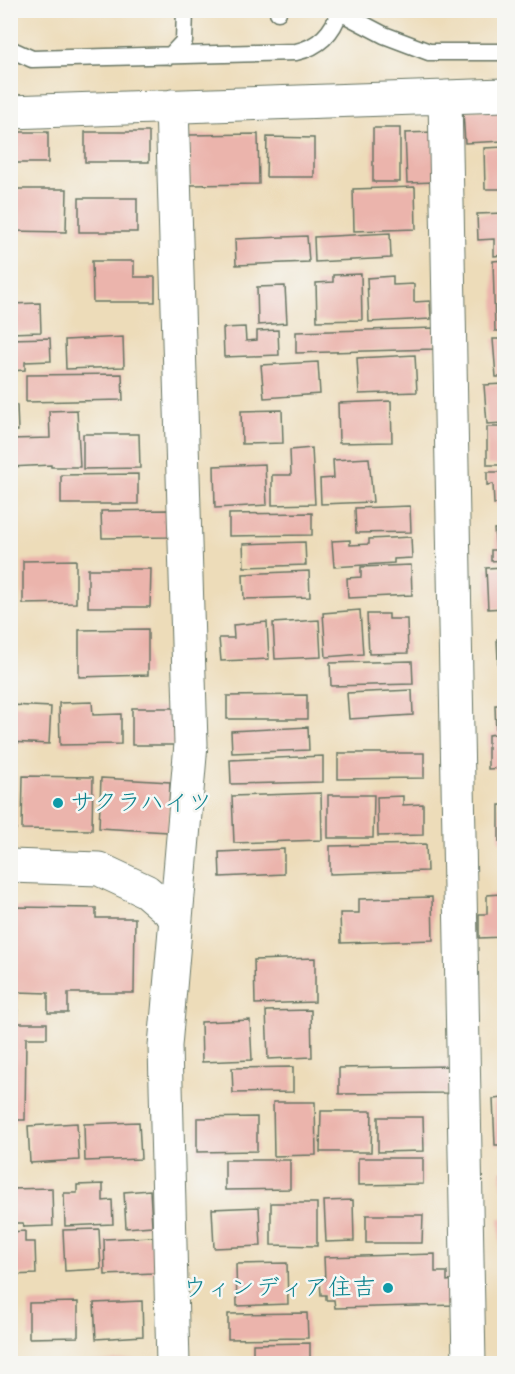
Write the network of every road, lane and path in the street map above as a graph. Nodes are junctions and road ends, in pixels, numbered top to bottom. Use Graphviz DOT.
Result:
graph roads {
  1 [pos="185,10"];
  2 [pos="340,11"];
  3 [pos="10,49"];
  4 [pos="504,52"];
  5 [pos="170,56"];
  6 [pos="504,95"];
  7 [pos="445,97"];
  8 [pos="172,106"];
  9 [pos="10,112"];
  10 [pos="10,866"];
  11 [pos="175,916"];
  12 [pos="173,1364"];
  13 [pos="469,1364"];
  1 -- 5 [label="lane"];
  2 -- 4 [label="lane"];
  2 -- 5 [label="lane"];
  3 -- 5 [label="lane"];
  6 -- 7 [label="street"];
  7 -- 8 [label="street"];
  7 -- 13 [label="street"];
  8 -- 9 [label="street"];
  8 -- 11 [label="street"];
  10 -- 11 [label="street"];
  11 -- 12 [label="street"];
}
